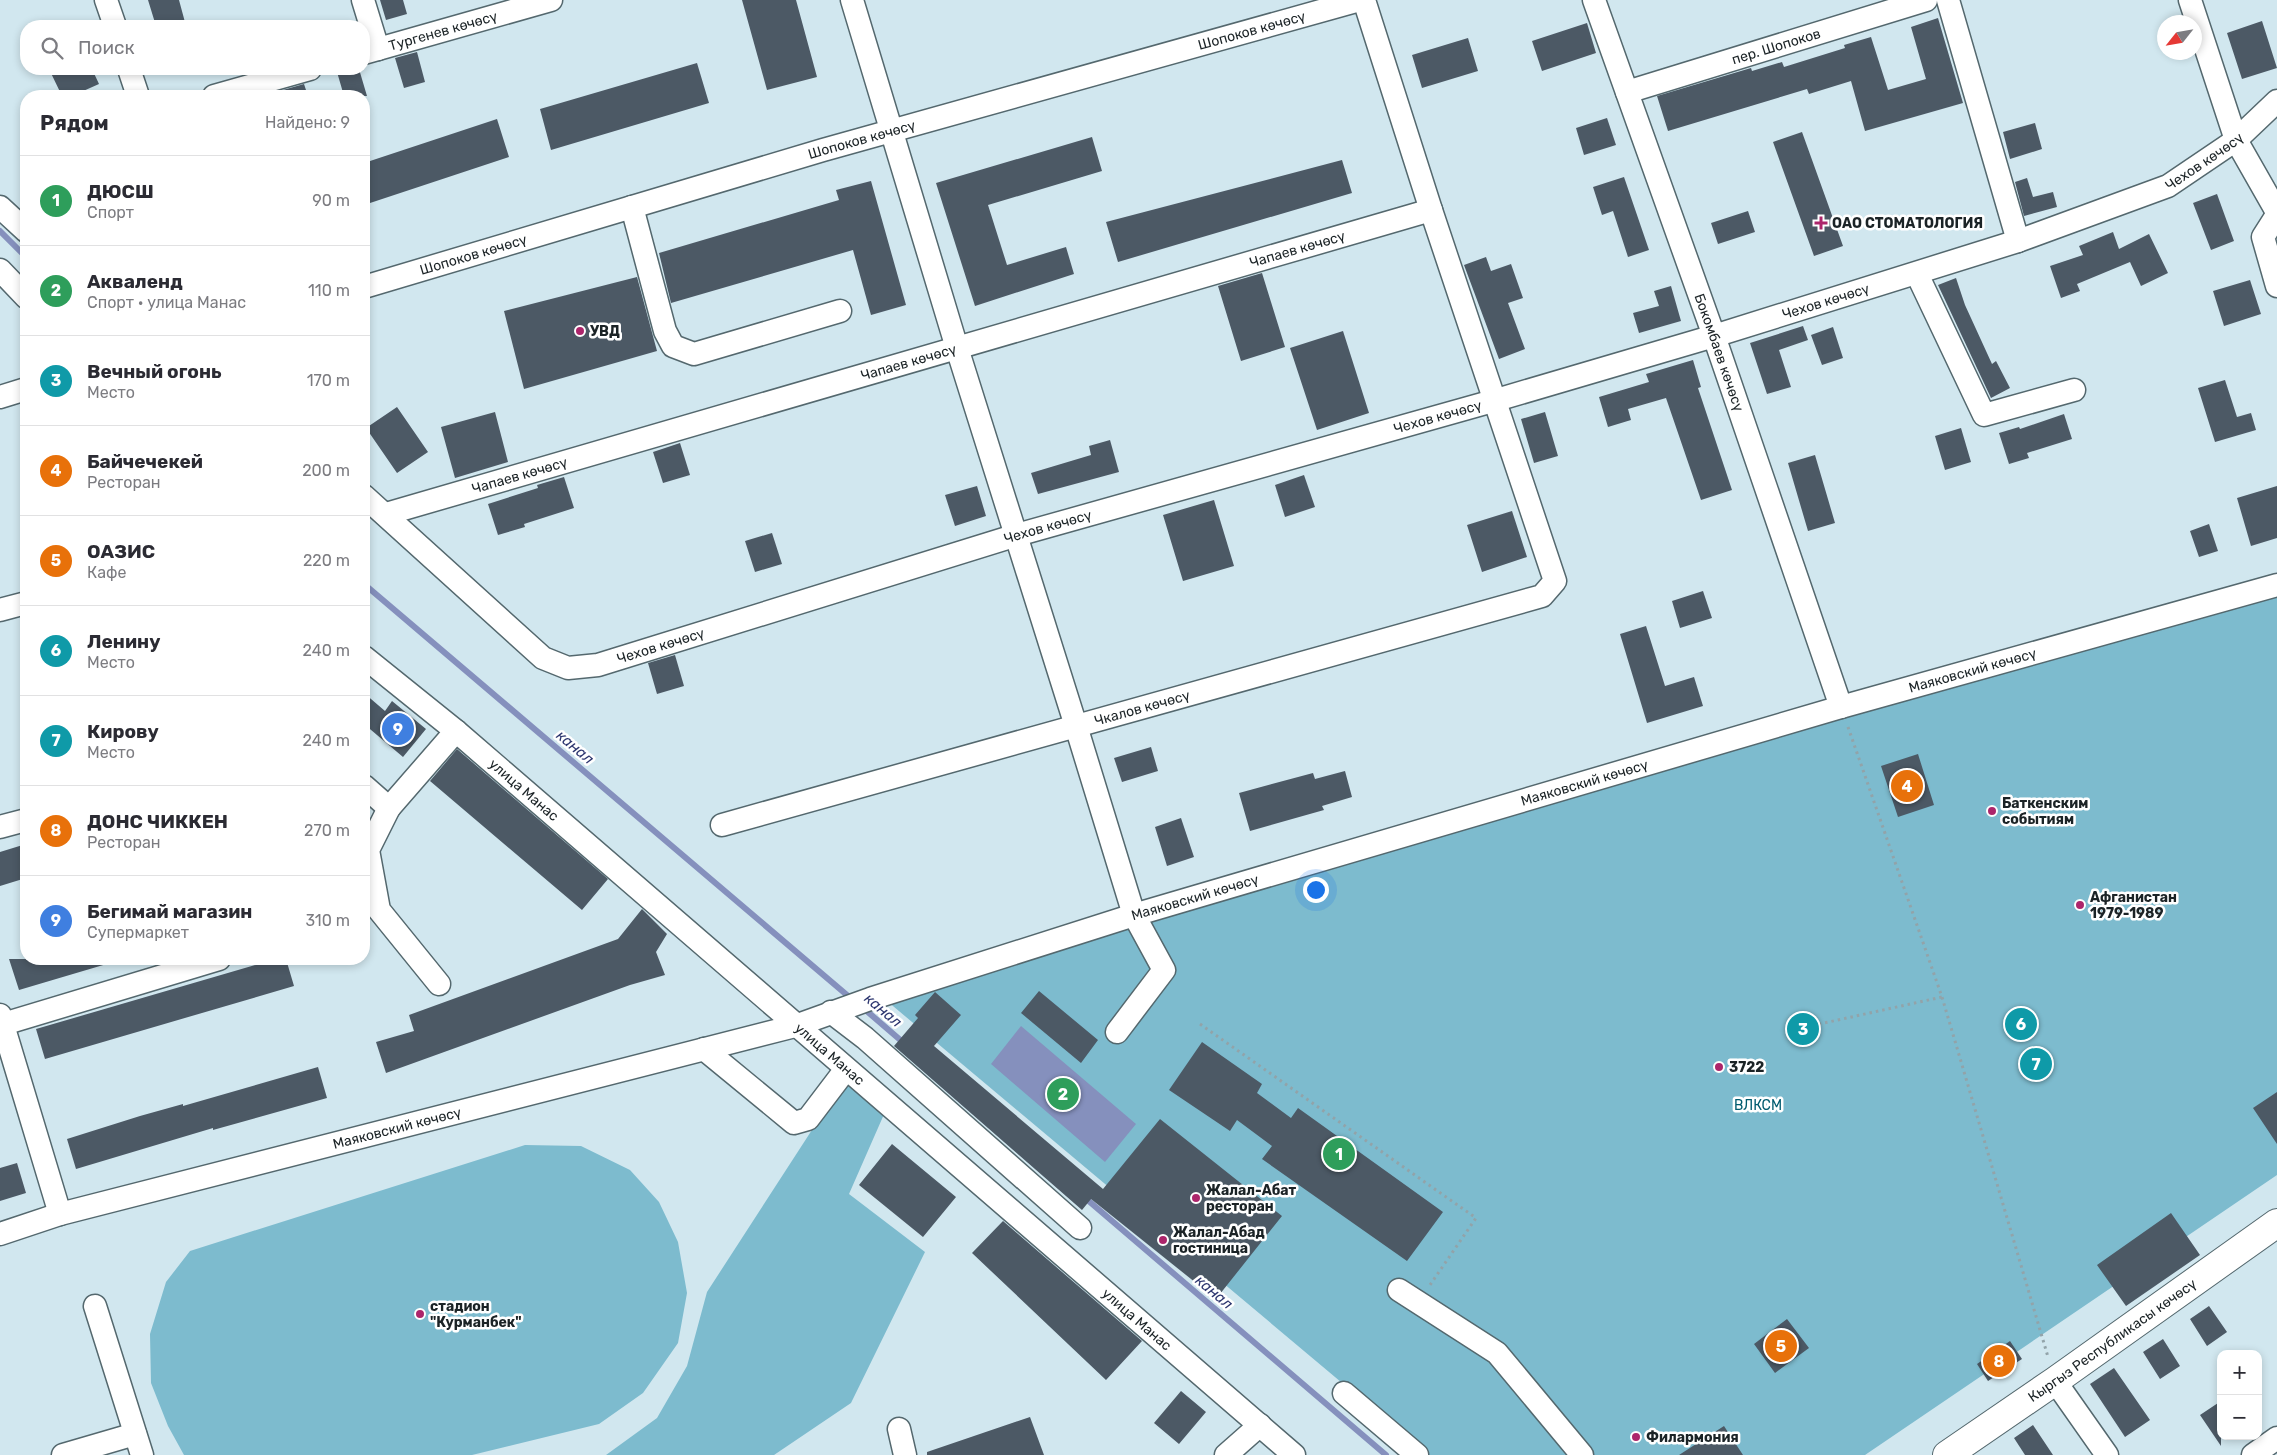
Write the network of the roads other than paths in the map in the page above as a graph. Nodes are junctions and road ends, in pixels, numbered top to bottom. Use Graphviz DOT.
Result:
graph roads {
  1 [pos="106,0"];
  2 [pos="363,0"];
  3 [pos="551,0"];
  4 [pos="852,0"];
  5 [pos="1360,0"];
  6 [pos="1364,0"];
  7 [pos="1594,0"];
  8 [pos="1926,0"];
  9 [pos="1948,0"];
  10 [pos="2190,0"];
  11 [pos="113,20"];
  12 [pos="366,20"];
  13 [pos="371,52"];
  14 [pos="131,75"];
  15 [pos="289,75"];
  16 [pos="136,90"];
  17 [pos="235,90"];
  18 [pos="1627,92"];
  19 [pos="2277,102"];
  20 [pos="891,131"];
  21 [pos="2236,140"];
  22 [pos="0,207"];
  23 [pos="632,207"];
  24 [pos="1431,210"];
  25 [pos="2277,213"];
  26 [pos="20,225"];
  27 [pos="2018,241"];
  28 [pos="0,270"];
  29 [pos="1917,274"];
  30 [pos="370,285"];
  31 [pos="2277,286"];
  32 [pos="20,291"];
  33 [pos="840,311"];
  34 [pos="1714,336"];
  35 [pos="956,348"];
  36 [pos="2074,390"];
  37 [pos="20,391"];
  38 [pos="0,397"];
  39 [pos="1493,400"];
  40 [pos="370,501"];
  41 [pos="386,514"];
  42 [pos="1017,535"];
  43 [pos="2277,585"];
  44 [pos="20,605"];
  45 [pos="0,610"];
  46 [pos="370,662"];
  47 [pos="1841,707"];
  48 [pos="1076,726"];
  49 [pos="456,732"];
  50 [pos="370,792"];
  51 [pos="388,808"];
  52 [pos="20,822"];
  53 [pos="722,825"];
  54 [pos="0,827"];
  55 [pos="370,846"];
  56 [pos="370,892"];
  57 [pos="371,913"];
  58 [pos="1134,915"];
  59 [pos="198,965"];
  60 [pos="439,984"];
  61 [pos="834,1011"];
  62 [pos="1,1021"];
  63 [pos="795,1026"];
  64 [pos="1117,1032"];
  65 [pos="704,1049"];
  66 [pos="846,1069"];
  67 [pos="60,1214"];
  68 [pos="2277,1223"];
  69 [pos="1080,1228"];
  70 [pos="0,1234"];
  71 [pos="1399,1290"];
  72 [pos="95,1306"];
  73 [pos="2055,1381"];
  74 [pos="1344,1393"];
  75 [pos="1260,1425"];
  76 [pos="899,1429"];
  77 [pos="136,1434"];
  78 [pos="2277,1438"];
  79 [pos="63,1455"];
  80 [pos="142,1455"];
  81 [pos="905,1455"];
  82 [pos="1226,1455"];
  83 [pos="1294,1455"];
  84 [pos="1417,1455"];
  85 [pos="1582,1455"];
  86 [pos="1947,1455"];
  87 [pos="2107,1455"];
  88 [pos="2253,1455"];
  1 -- 11 [label="street"];
  2 -- 12 [label="street"];
  3 -- 13 [label="street, Тургенев көчөсү"];
  4 -- 20 [label="street"];
  5 -- 20 [label="street, Шопоков көчөсү"];
  6 -- 24 [label="street"];
  7 -- 18 [label="street, Бокомбаев көчөсү"];
  8 -- 18 [label="street, пер. Шопоков"];
  9 -- 27 [label="street"];
  10 -- 21 [label="street"];
  14 -- 16 [label="street"];
  15 -- 17 [label="street"];
  18 -- 34 [label="street, Бокомбаев көчөсү"];
  19 -- 21 [label="street, Чехов көчөсү"];
  20 -- 23 [label="street, Шопоков көчөсү"];
  20 -- 35 [label="street"];
  21 -- 25 [label="street"];
  21 -- 27 [label="street, Чехов көчөсү"];
  22 -- 26 [label="street"];
  23 -- 30 [label="street, Шопоков көчөсү"];
  23 -- 33 [label="street"];
  24 -- 35 [label="street, Чапаев көчөсү"];
  24 -- 39 [label="street"];
  25 -- 31 [label="street"];
  27 -- 29 [label="street, Чехов көчөсү"];
  28 -- 32 [label="street"];
  29 -- 34 [label="street, Чехов көчөсү"];
  29 -- 36 [label="street"];
  34 -- 39 [label="street, Чехов көчөсү"];
  34 -- 47 [label="street, Бокомбаев көчөсү"];
  35 -- 41 [label="street, Чапаев көчөсү"];
  35 -- 42 [label="street"];
  37 -- 38 [label="street"];
  39 -- 42 [label="street, Чехов көчөсү"];
  39 -- 48 [label="street, Чкалов көчөсү"];
  40 -- 41 [label="street"];
  41 -- 42 [label="street, Чехов көчөсү"];
  42 -- 48 [label="street"];
  43 -- 47 [label="street, Маяковский көчөсү"];
  44 -- 45 [label="street"];
  46 -- 49 [label="street, улица Манас"];
  47 -- 58 [label="street, Маяковский көчөсү"];
  48 -- 53 [label="street, Чкалов көчөсү"];
  48 -- 58 [label="street"];
  49 -- 51 [label="street"];
  49 -- 63 [label="street, улица Манас"];
  50 -- 51 [label="street"];
  51 -- 55 [label="street"];
  52 -- 54 [label="street"];
  56 -- 57 [label="street"];
  57 -- 60 [label="street"];
  58 -- 61 [label="street, Маяковский көчөсү"];
  58 -- 64 [label="street"];
  59 -- 62 [label="street"];
  61 -- 63 [label="street, Маяковский көчөсү"];
  61 -- 69 [label="street"];
  62 -- 67 [label="street"];
  63 -- 65 [label="street, Маяковский көчөсү"];
  63 -- 66 [label="street, улица Манас"];
  65 -- 66 [label="street"];
  65 -- 67 [label="street, Маяковский көчөсү"];
  66 -- 75 [label="street, улица Манас"];
  67 -- 70 [label="street, Маяковский көчөсү"];
  68 -- 73 [label="main road, Кыргыз Республикасы көчөсү"];
  71 -- 85 [label="street"];
  72 -- 77 [label="street"];
  73 -- 86 [label="main road, Кыргыз Республикасы көчөсү"];
  73 -- 87 [label="street"];
  74 -- 84 [label="street"];
  75 -- 82 [label="street"];
  75 -- 83 [label="street, улица Манас"];
  76 -- 81 [label="street"];
  77 -- 79 [label="street"];
  77 -- 80 [label="street"];
  78 -- 88 [label="street"];
}
